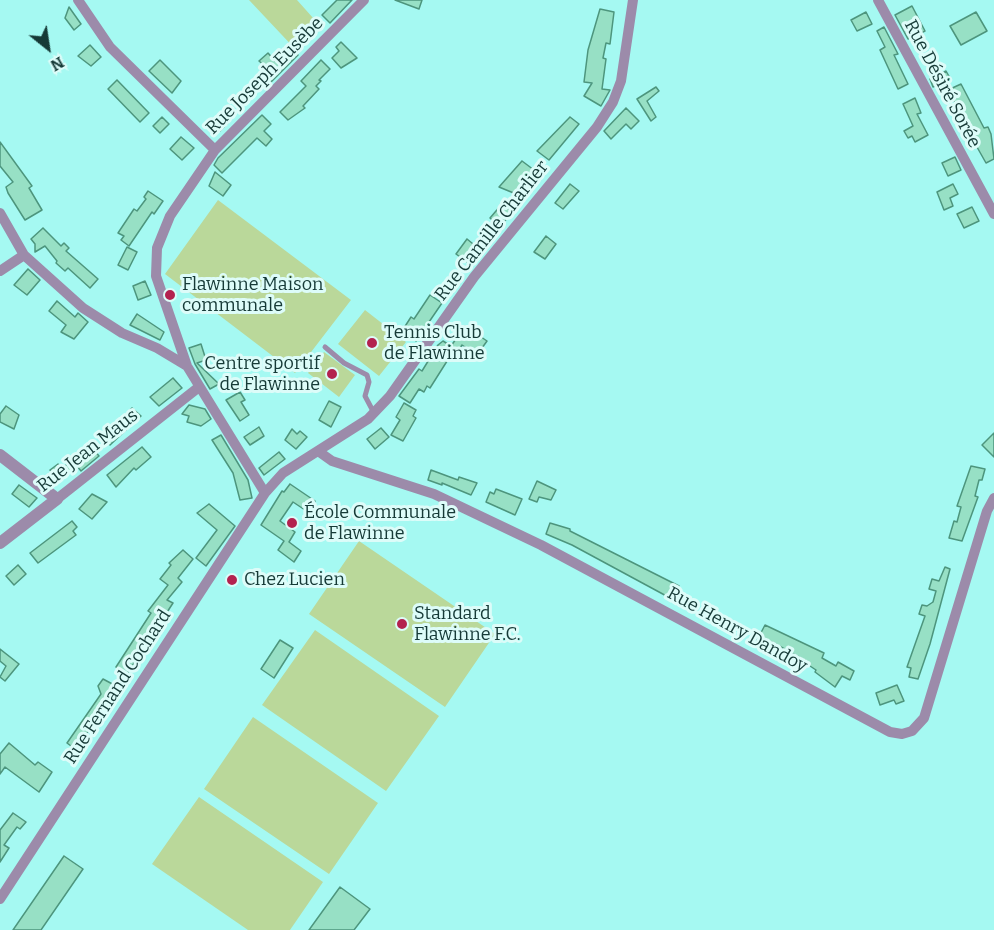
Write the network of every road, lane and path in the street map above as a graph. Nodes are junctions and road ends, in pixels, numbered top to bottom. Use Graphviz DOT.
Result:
graph roads {
  1 [pos="78,0"];
  2 [pos="364,0"];
  3 [pos="633,0"];
  4 [pos="878,0"];
  5 [pos="215,150"];
  6 [pos="0,213"];
  7 [pos="994,214"];
  8 [pos="24,255"];
  9 [pos="0,271"];
  10 [pos="325,347"];
  11 [pos="187,366"];
  12 [pos="199,387"];
  13 [pos="374,413"];
  14 [pos="318,452"];
  15 [pos="0,455"];
  16 [pos="264,493"];
  17 [pos="994,498"];
  18 [pos="57,499"];
  19 [pos="0,543"];
  20 [pos="0,899"];
  1 -- 5 [label="street"];
  2 -- 5 [label="street, Rue Joseph Eusèbe"];
  3 -- 13 [label="street, Rue Camille Charlier"];
  4 -- 7 [label="street, Rue Désiré Sorée"];
  5 -- 11 [label="street, Rue Joseph Eusèbe"];
  6 -- 8 [label="street"];
  8 -- 9 [label="street"];
  8 -- 11 [label="street"];
  10 -- 13 [label="lane"];
  11 -- 12 [label="street, Rue Joseph Eusèbe"];
  12 -- 16 [label="street, Rue Joseph Eusèbe"];
  12 -- 18 [label="street, Rue Jean Maus"];
  13 -- 14 [label="street, Rue Camille Charlier"];
  14 -- 16 [label="street, Rue Camille Charlier"];
  14 -- 17 [label="street, Rue Henry Dandoy"];
  15 -- 18 [label="street"];
  16 -- 20 [label="street, Rue Fernand Cochard"];
  18 -- 19 [label="street, Rue Jean Maus"];
}
